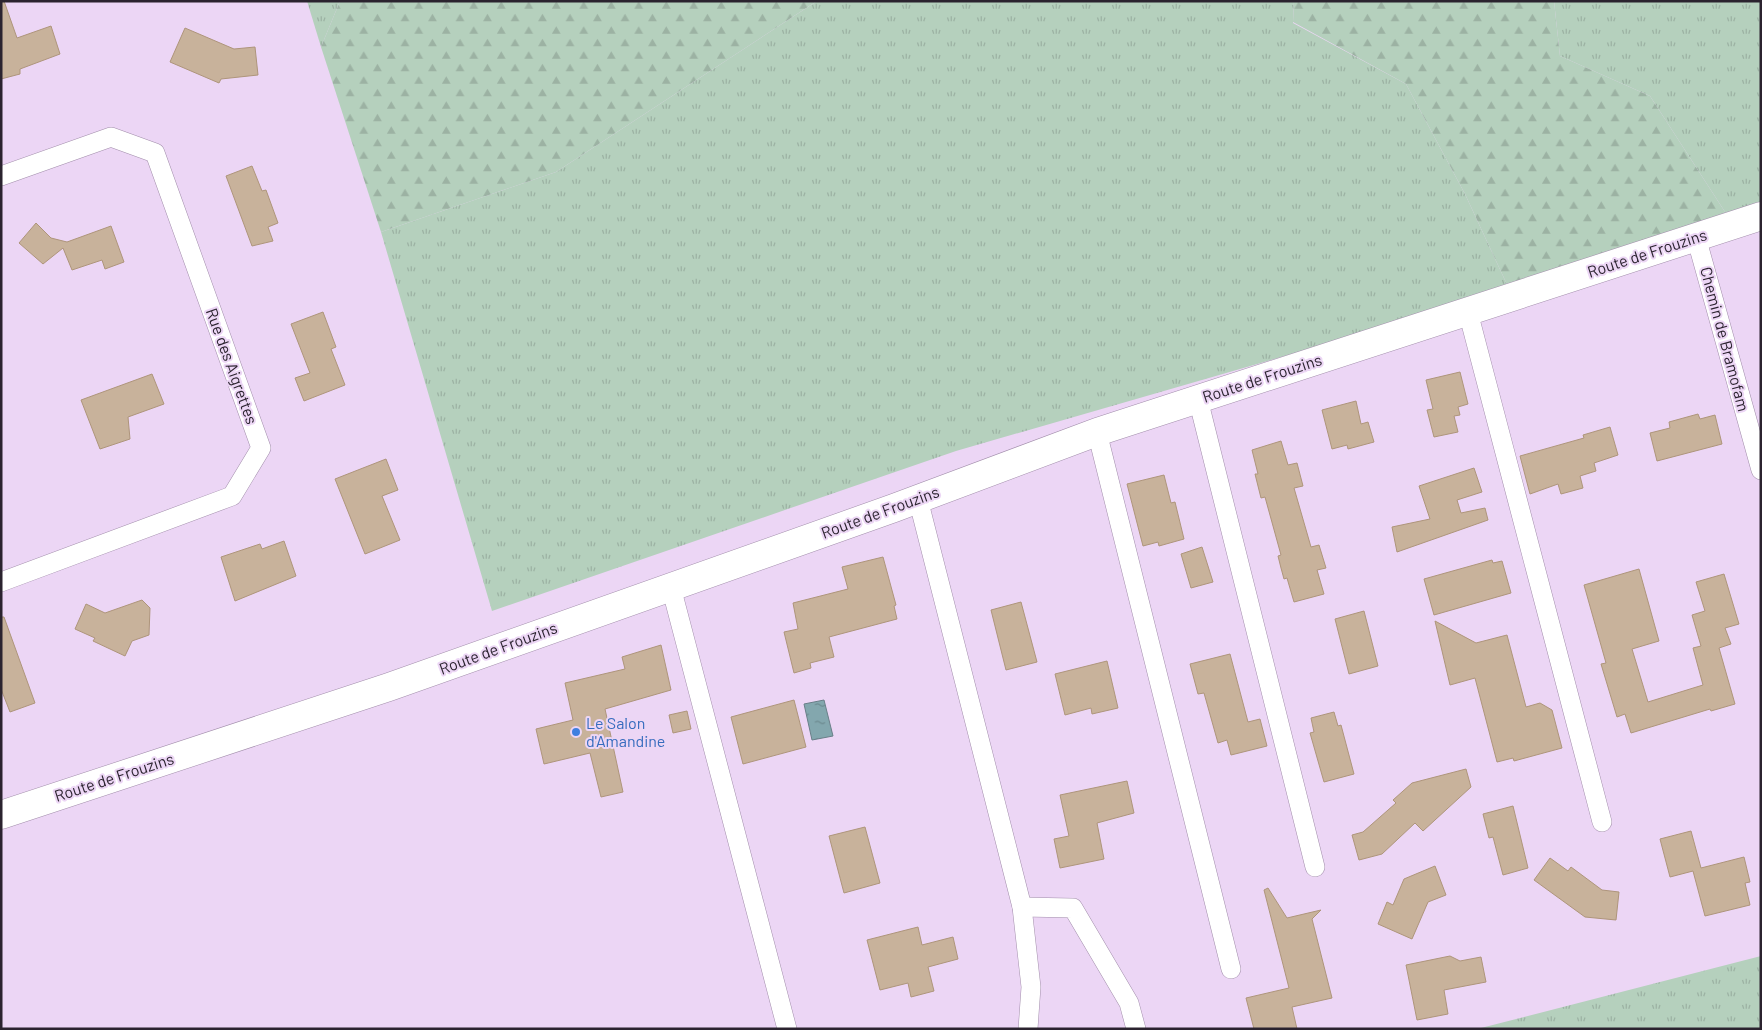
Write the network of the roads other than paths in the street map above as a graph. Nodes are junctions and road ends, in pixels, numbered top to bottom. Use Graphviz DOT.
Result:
graph roads {
  1 [pos="1,176"];
  2 [pos="1761,216"];
  3 [pos="1696,237"];
  4 [pos="1468,312"];
  5 [pos="1198,399"];
  6 [pos="1098,432"];
  7 [pos="1761,470"];
  8 [pos="918,498"];
  9 [pos="1,582"];
  10 [pos="670,587"];
  11 [pos="1,815"];
  12 [pos="1602,822"];
  13 [pos="1315,866"];
  14 [pos="1022,907"];
  15 [pos="1230,969"];
  16 [pos="787,1029"];
  17 [pos="1028,1029"];
  18 [pos="1136,1029"];
  1 -- 9 [label="street, Rue des Aigrettes"];
  2 -- 3 [label="main road, Route de Frouzins"];
  3 -- 4 [label="main road, Route de Frouzins"];
  3 -- 7 [label="street, Chemin de Bramofam"];
  4 -- 5 [label="main road, Route de Frouzins"];
  4 -- 12 [label="street"];
  5 -- 6 [label="main road, Route de Frouzins"];
  5 -- 13 [label="street"];
  6 -- 8 [label="main road, Route de Frouzins"];
  6 -- 15 [label="street"];
  8 -- 10 [label="main road, Route de Frouzins"];
  8 -- 14 [label="street"];
  10 -- 11 [label="main road, Route de Frouzins"];
  10 -- 16 [label="street"];
  14 -- 17 [label="street"];
  14 -- 18 [label="street"];
}
